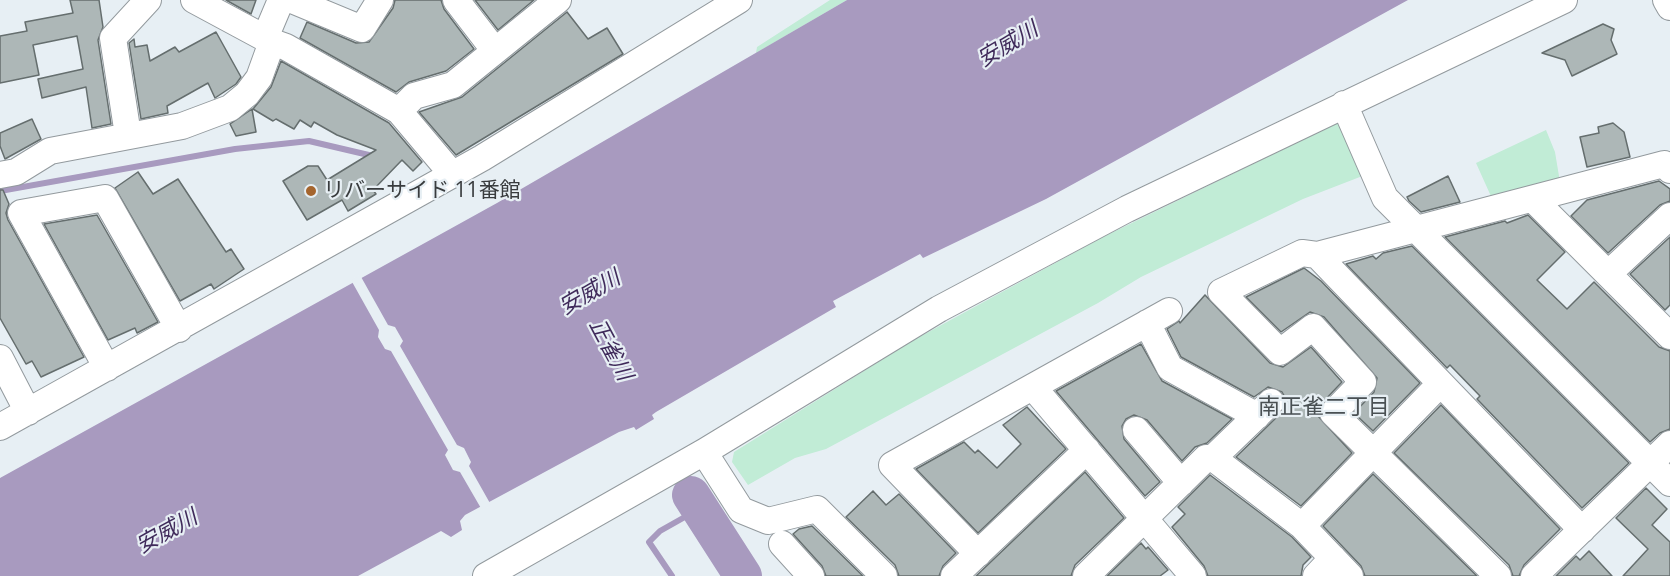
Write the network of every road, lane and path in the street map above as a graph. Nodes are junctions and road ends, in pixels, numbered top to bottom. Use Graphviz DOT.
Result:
graph roads {
  1 [pos="148,0"];
  2 [pos="281,0"];
  3 [pos="292,0"];
  4 [pos="380,0"];
  5 [pos="456,0"];
  6 [pos="558,0"];
  7 [pos="740,0"];
  8 [pos="1564,0"];
  9 [pos="1666,0"];
  10 [pos="202,2"];
  11 [pos="1670,7"];
  12 [pos="268,40"];
  13 [pos="495,51"];
  14 [pos="1344,104"];
  15 [pos="399,111"];
  16 [pos="128,135"];
  17 [pos="1670,170"];
  18 [pos="452,174"];
  19 [pos="0,175"];
  20 [pos="1533,199"];
  21 [pos="1670,216"];
  22 [pos="1413,228"];
  23 [pos="1317,255"];
  24 [pos="1608,274"];
  25 [pos="179,329"];
  26 [pos="1669,332"];
  27 [pos="0,358"];
  28 [pos="107,369"];
  29 [pos="1440,384"];
  30 [pos="1033,387"];
  31 [pos="28,412"];
  32 [pos="0,427"];
  33 [pos="1136,430"];
  34 [pos="1670,444"];
  35 [pos="1087,450"];
  36 [pos="704,452"];
  37 [pos="1372,452"];
  38 [pos="1213,458"];
  39 [pos="1651,462"];
  40 [pos="1181,483"];
  41 [pos="1670,483"];
  42 [pos="1144,519"];
  43 [pos="1302,526"];
  44 [pos="1582,530"];
  45 [pos="782,544"];
  46 [pos="978,554"];
  47 [pos="1333,570"];
  48 [pos="1186,574"];
  49 [pos="486,576"];
  50 [pos="811,576"];
  51 [pos="884,576"];
  52 [pos="954,576"];
  53 [pos="1086,576"];
  54 [pos="1498,576"];
  55 [pos="1534,576"];
  1 -- 16 [label="street"];
  2 -- 12 [label="street"];
  3 -- 4 [label="street"];
  5 -- 13 [label="street"];
  6 -- 13 [label="street"];
  7 -- 18 [label="street"];
  8 -- 14 [label="street"];
  9 -- 11 [label="street"];
  10 -- 12 [label="street"];
  12 -- 15 [label="street"];
  12 -- 16 [label="street"];
  13 -- 15 [label="street"];
  14 -- 22 [label="street"];
  14 -- 36 [label="street"];
  15 -- 18 [label="street"];
  16 -- 19 [label="street"];
  17 -- 20 [label="street"];
  18 -- 25 [label="street"];
  20 -- 22 [label="street"];
  20 -- 24 [label="street"];
  21 -- 24 [label="street"];
  22 -- 23 [label="street"];
  22 -- 39 [label="street"];
  23 -- 29 [label="street"];
  23 -- 37 [label="street"];
  24 -- 26 [label="street"];
  25 -- 28 [label="street"];
  25 -- 28 [label="street"];
  27 -- 31 [label="street"];
  28 -- 31 [label="street"];
  29 -- 37 [label="street"];
  29 -- 44 [label="street"];
  30 -- 35 [label="street"];
  30 -- 38 [label="street"];
  30 -- 46 [label="street"];
  31 -- 32 [label="street"];
  33 -- 40 [label="street"];
  34 -- 39 [label="street"];
  35 -- 42 [label="street"];
  35 -- 46 [label="street"];
  36 -- 49 [label="street"];
  36 -- 51 [label="street"];
  37 -- 43 [label="street"];
  37 -- 54 [label="street"];
  38 -- 40 [label="street"];
  38 -- 43 [label="street"];
  39 -- 41 [label="street"];
  39 -- 44 [label="street"];
  40 -- 42 [label="street"];
  42 -- 48 [label="street"];
  42 -- 53 [label="street"];
  43 -- 47 [label="street"];
  44 -- 55 [label="street"];
  45 -- 50 [label="street"];
  46 -- 52 [label="street"];
}
